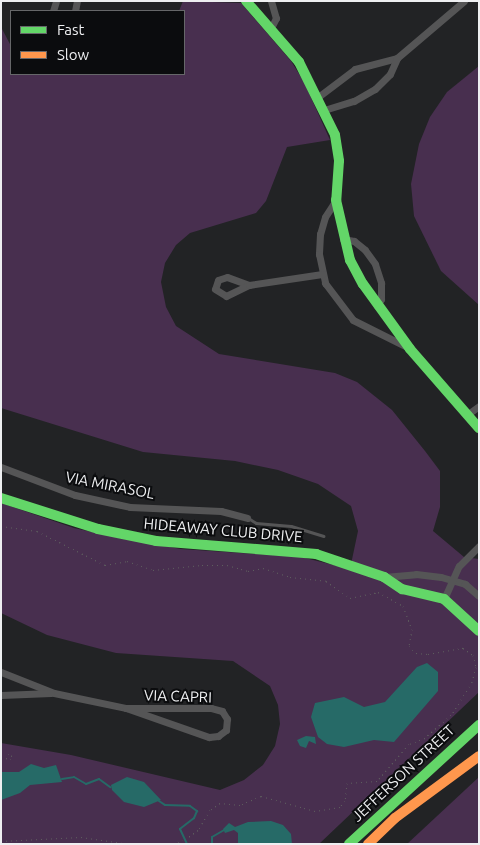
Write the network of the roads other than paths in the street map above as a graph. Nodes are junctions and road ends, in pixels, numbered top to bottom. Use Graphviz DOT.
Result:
graph roads {
  1 [pos="246,1"];
  2 [pos="271,1"];
  3 [pos="464,1"];
  4 [pos="271,28"];
  5 [pos="397,58"];
  6 [pos="318,97"];
  7 [pos="324,110"];
  8 [pos="336,200"];
  9 [pos="344,239"];
  10 [pos="322,274"];
  11 [pos="249,285"];
  12 [pos="377,306"];
  13 [pos="410,348"];
  14 [pos="479,406"];
  15 [pos="468,414"];
  16 [pos="479,428"];
  17 [pos="1,467"];
  18 [pos="1,498"];
  19 [pos="247,518"];
  20 [pos="324,536"];
  21 [pos="479,546"];
  22 [pos="384,577"];
  23 [pos="451,580"];
  24 [pos="479,596"];
  25 [pos="444,599"];
  26 [pos="479,631"];
  27 [pos="1,672"];
  28 [pos="54,693"];
  29 [pos="1,695"];
  30 [pos="126,708"];
  31 [pos="479,726"];
  32 [pos="479,756"];
  33 [pos="349,844"];
  34 [pos="368,844"];
  1 -- 4 [label="street"];
  2 -- 4 [label="street"];
  3 -- 5 [label="street"];
  4 -- 6 [label="street"];
  5 -- 6 [label="street"];
  5 -- 7 [label="street"];
  6 -- 7 [label="street"];
  7 -- 8 [label="street"];
  8 -- 9 [label="street"];
  8 -- 10 [label="street"];
  9 -- 12 [label="street"];
  9 -- 12 [label="street"];
  10 -- 11 [label="street"];
  10 -- 13 [label="street"];
  12 -- 13 [label="street"];
  13 -- 15 [label="street"];
  14 -- 15 [label="street"];
  15 -- 16 [label="street"];
  17 -- 19 [label="street, VIA MIRASOL"];
  18 -- 22 [label="street, HIDEAWAY CLUB DRIVE"];
  19 -- 20 [label="lane"];
  21 -- 23 [label="street"];
  22 -- 23 [label="street, HIDEAWAY CLUB DRIVE"];
  22 -- 25 [label="street, HIDEAWAY CLUB DRIVE"];
  23 -- 24 [label="street, HIDEAWAY CLUB DRIVE"];
  23 -- 25 [label="street"];
  25 -- 26 [label="street, HIDEAWAY CLUB DRIVE"];
  27 -- 28 [label="street, VIA CAPRI"];
  28 -- 29 [label="street, VIA CAPRI"];
  28 -- 30 [label="street, VIA CAPRI"];
  30 -- 30 [label="street, VIA CAPRI"];
  31 -- 33 [label="street, JEFFERSON STREET"];
  32 -- 34 [label="street, JEFFERSON STREET"];
}
